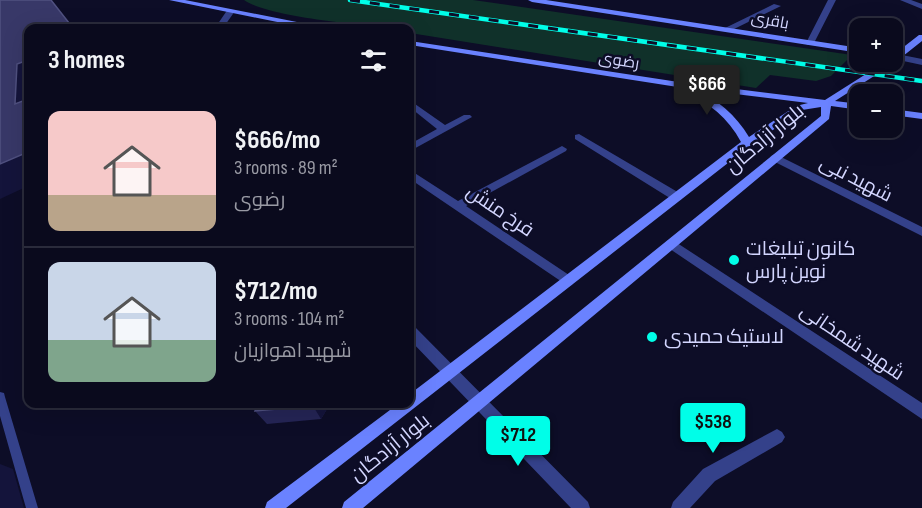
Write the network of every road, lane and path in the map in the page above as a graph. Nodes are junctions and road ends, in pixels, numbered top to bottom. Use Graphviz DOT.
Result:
graph roads {
  1 [pos="173,0"];
  2 [pos="220,0"];
  3 [pos="532,0"];
  4 [pos="832,0"];
  5 [pos="904,0"];
  6 [pos="777,6"];
  7 [pos="922,7"];
  8 [pos="231,11"];
  9 [pos="222,24"];
  10 [pos="297,24"];
  11 [pos="727,29"];
  12 [pos="921,39"];
  13 [pos="810,43"];
  14 [pos="414,44"];
  15 [pos="849,49"];
  16 [pos="903,52"];
  17 [pos="903,60"];
  18 [pos="922,62"];
  19 [pos="873,72"];
  20 [pos="672,84"];
  21 [pos="826,103"];
  22 [pos="849,106"];
  23 [pos="415,107"];
  24 [pos="903,113"];
  25 [pos="922,116"];
  26 [pos="467,117"];
  27 [pos="444,129"];
  28 [pos="579,138"];
  29 [pos="747,143"];
  30 [pos="414,146"];
  31 [pos="562,149"];
  32 [pos="775,158"];
  33 [pos="414,177"];
  34 [pos="677,197"];
  35 [pos="457,206"];
  36 [pos="922,232"];
  37 [pos="671,244"];
  38 [pos="568,281"];
  39 [pos="414,335"];
  40 [pos="450,372"];
  41 [pos="0,397"];
  42 [pos="414,399"];
  43 [pos="479,402"];
  44 [pos="403,408"];
  45 [pos="922,412"];
  46 [pos="777,437"];
  47 [pos="32,508"];
  48 [pos="273,508"];
  49 [pos="350,508"];
  50 [pos="582,508"];
  51 [pos="680,508"];
  1 -- 8 [label="main road"];
  2 -- 8 [label="main road"];
  3 -- 11 [label="main road, باقری"];
  4 -- 13 [label="street"];
  5 -- 7 [label="street"];
  6 -- 11 [label="street"];
  8 -- 9 [label="street"];
  8 -- 10 [label="main road"];
  11 -- 13 [label="main road, باقری"];
  12 -- 16 [label="main road"];
  13 -- 15 [label="main road, باقری"];
  14 -- 20 [label="main road, رضوی"];
  17 -- 18 [label="street"];
  19 -- 21 [label="main road"];
  20 -- 21 [label="main road, رضوی"];
  20 -- 29 [label="main road"];
  21 -- 22 [label="main road, رضوی"];
  21 -- 29 [label="main road, بلوار آزادگان"];
  21 -- 32 [label="main road, بلوار آزادگان"];
  23 -- 27 [label="street"];
  24 -- 25 [label="main road"];
  26 -- 27 [label="street"];
  27 -- 30 [label="street"];
  28 -- 34 [label="street"];
  29 -- 34 [label="main road, بلوار آزادگان"];
  31 -- 35 [label="street"];
  32 -- 36 [label="street, شهید نبی"];
  32 -- 37 [label="main road, بلوار آزادگان"];
  33 -- 35 [label="street, فرخ منش"];
  34 -- 38 [label="main road, بلوار آزادگان"];
  35 -- 38 [label="street, فرخ منش"];
  37 -- 43 [label="main road, بلوار آزادگان"];
  37 -- 45 [label="street, شهید شمخانی"];
  38 -- 40 [label="main road, بلوار آزادگان"];
  39 -- 40 [label="street"];
  40 -- 42 [label="main road, بلوار آزادگان"];
  40 -- 43 [label="street"];
  41 -- 47 [label="lane"];
  43 -- 49 [label="main road, بلوار آزادگان"];
  43 -- 50 [label="street"];
  44 -- 48 [label="main road, بلوار آزادگان"];
  46 -- 51 [label="street"];
}
